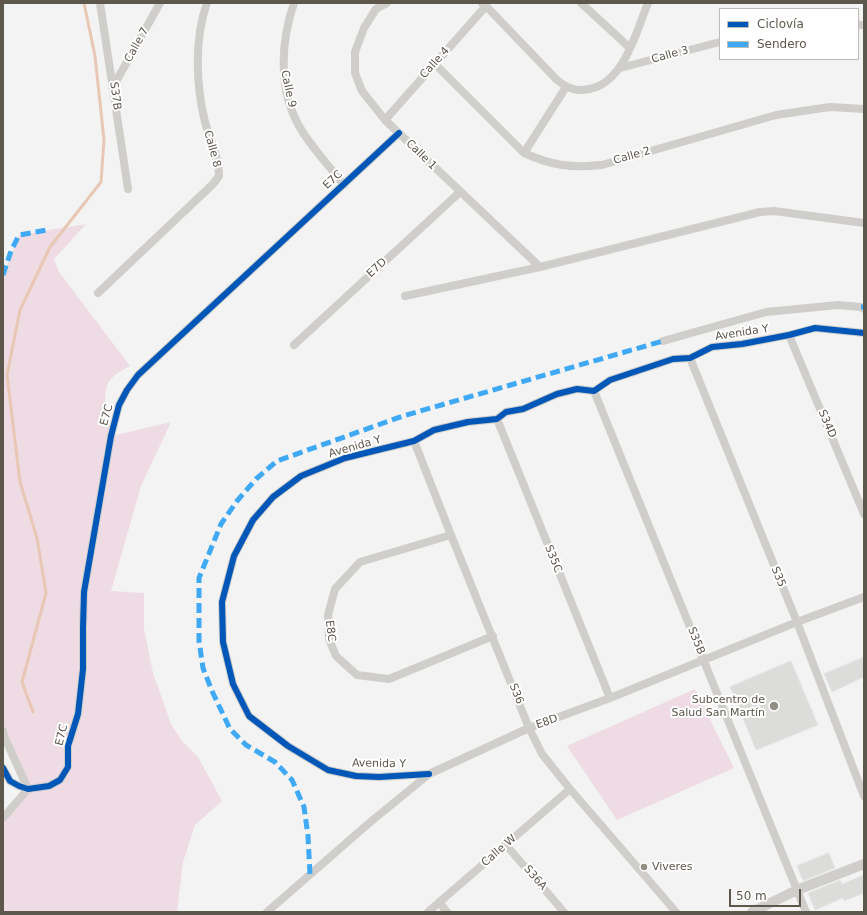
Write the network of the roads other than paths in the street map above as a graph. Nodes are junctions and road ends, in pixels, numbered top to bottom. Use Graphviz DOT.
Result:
graph roads {
  1 [pos="100,3"];
  2 [pos="160,3"];
  3 [pos="207,3"];
  4 [pos="294,3"];
  5 [pos="387,3"];
  6 [pos="581,3"];
  7 [pos="648,3"];
  8 [pos="484,4"];
  9 [pos="719,42"];
  10 [pos="630,48"];
  11 [pos="435,64"];
  12 [pos="620,68"];
  13 [pos="114,87"];
  14 [pos="566,87"];
  15 [pos="864,109"];
  16 [pos="385,120"];
  17 [pos="399,133"];
  18 [pos="524,153"];
  19 [pos="344,185"];
  20 [pos="128,189"];
  21 [pos="460,192"];
  22 [pos="864,223"];
  23 [pos="540,267"];
  24 [pos="98,293"];
  25 [pos="406,296"];
  26 [pos="862,308"];
  27 [pos="864,333"];
  28 [pos="789,335"];
  29 [pos="663,341"];
  30 [pos="294,345"];
  31 [pos="690,358"];
  32 [pos="594,391"];
  33 [pos="497,419"];
  34 [pos="414,441"];
  35 [pos="864,514"];
  36 [pos="451,535"];
  37 [pos="864,597"];
  38 [pos="797,622"];
  39 [pos="493,636"];
  40 [pos="704,660"];
  41 [pos="610,698"];
  42 [pos="529,728"];
  43 [pos="3,731"];
  44 [pos="3,768"];
  45 [pos="429,774"];
  46 [pos="28,789"];
  47 [pos="570,789"];
  48 [pos="864,796"];
  49 [pos="3,818"];
  50 [pos="506,844"];
  51 [pos="864,864"];
  52 [pos="797,890"];
  53 [pos="439,902"];
  54 [pos="267,912"];
  55 [pos="428,912"];
  56 [pos="447,912"];
  57 [pos="564,912"];
  58 [pos="676,912"];
  59 [pos="752,912"];
  60 [pos="806,912"];
  1 -- 13 [label="street, S37B"];
  2 -- 13 [label="street, Calle 7"];
  3 -- 24 [label="street, Calle 8"];
  4 -- 19 [label="street, Calle 9"];
  5 -- 16 [label="street, Calle 1"];
  6 -- 10 [label="street"];
  7 -- 10 [label="street"];
  8 -- 11 [label="street, Calle 4"];
  8 -- 14 [label="street"];
  9 -- 12 [label="street, Calle 3"];
  10 -- 12 [label="street"];
  11 -- 16 [label="street, Calle 4"];
  11 -- 18 [label="street, Calle 2"];
  12 -- 14 [label="street"];
  13 -- 20 [label="street, S37B"];
  14 -- 18 [label="street"];
  15 -- 18 [label="street, Calle 2"];
  16 -- 17 [label="street, Calle 1"];
  17 -- 19 [label="street, E7C"];
  17 -- 21 [label="street, Calle 1"];
  19 -- 46 [label="street, E7C"];
  21 -- 23 [label="street, Calle 1"];
  21 -- 30 [label="street, E7D"];
  22 -- 23 [label="street"];
  23 -- 25 [label="street"];
  26 -- 29 [label="street"];
  27 -- 28 [label="street, Avenida Y"];
  28 -- 31 [label="street, Avenida Y"];
  28 -- 35 [label="street, S34D"];
  31 -- 32 [label="street, Avenida Y"];
  31 -- 38 [label="street, S35"];
  32 -- 33 [label="street, Avenida Y"];
  32 -- 40 [label="street, S35B"];
  33 -- 34 [label="street, Avenida Y"];
  33 -- 41 [label="street, S35C"];
  34 -- 36 [label="street, S36"];
  34 -- 45 [label="street, Avenida Y"];
  36 -- 39 [label="street, S36"];
  36 -- 39 [label="street, E8C"];
  37 -- 38 [label="street, E8D"];
  38 -- 40 [label="street, E8D"];
  38 -- 48 [label="street, S35"];
  39 -- 42 [label="street, S36"];
  40 -- 41 [label="street, E8D"];
  40 -- 52 [label="street, S35B"];
  41 -- 42 [label="street, E8D"];
  42 -- 45 [label="street, E8D"];
  42 -- 47 [label="street, S36"];
  43 -- 46 [label="street"];
  44 -- 46 [label="street"];
  45 -- 54 [label="street, E8D"];
  46 -- 49 [label="street"];
  47 -- 50 [label="street, Calle W"];
  47 -- 58 [label="street, S36"];
  50 -- 53 [label="street, Calle W"];
  50 -- 57 [label="street, S36A"];
  51 -- 52 [label="street"];
  52 -- 59 [label="street"];
  52 -- 60 [label="street, S35B"];
  53 -- 55 [label="street, Calle W"];
  53 -- 56 [label="street"];
}
